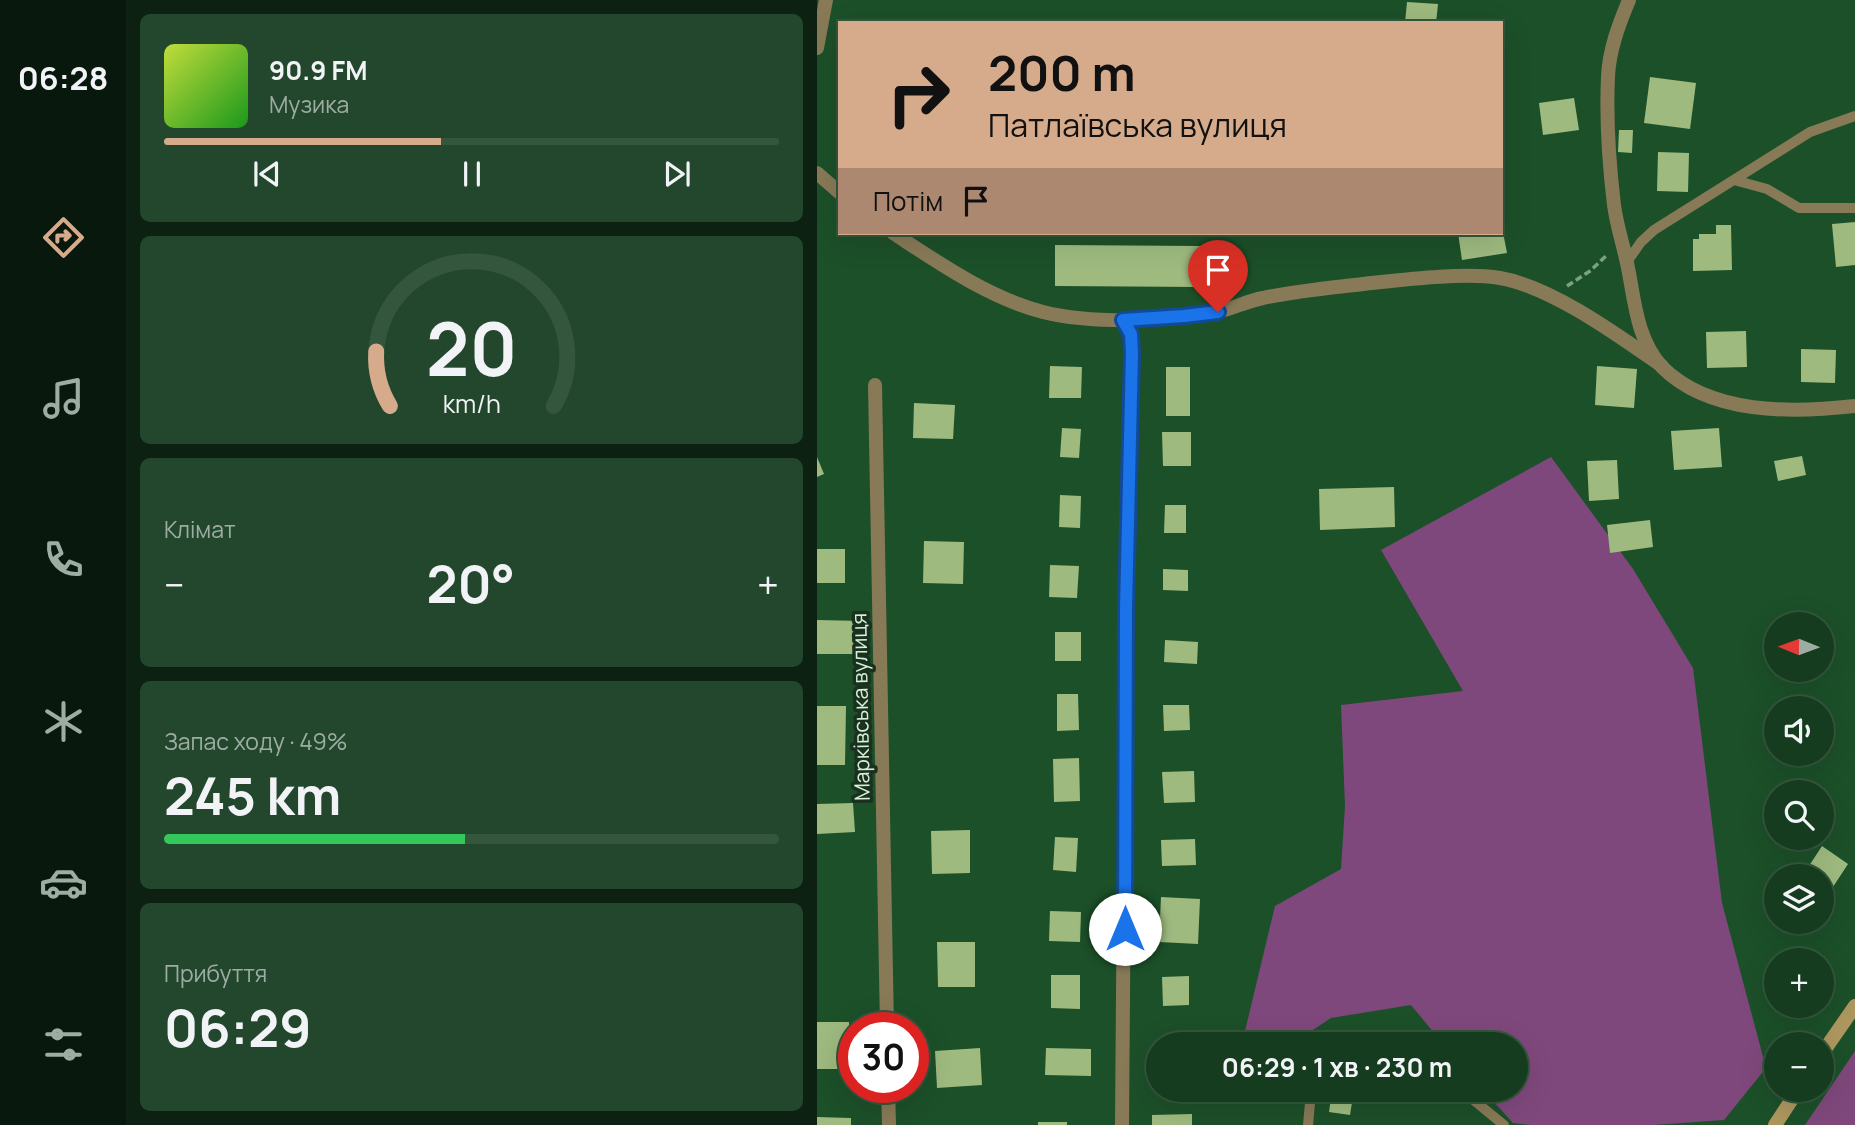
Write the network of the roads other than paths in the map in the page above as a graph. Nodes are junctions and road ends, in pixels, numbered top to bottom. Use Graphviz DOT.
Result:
graph roads {
  1 [pos="826,0"];
  2 [pos="1630,0"];
  3 [pos="817,48"];
  4 [pos="1855,116"];
  5 [pos="817,173"];
  6 [pos="1734,180"];
  7 [pos="838,191"];
  8 [pos="1855,208"];
  9 [pos="896,235"];
  10 [pos="1627,262"];
  11 [pos="1123,320"];
  12 [pos="1662,366"];
  13 [pos="875,385"];
  14 [pos="1855,406"];
  15 [pos="1855,1006"];
  16 [pos="887,1012"];
  17 [pos="1834,1036"];
  18 [pos="1310,1102"];
  19 [pos="1476,1102"];
  20 [pos="1790,1102"];
  21 [pos="888,1103"];
  22 [pos="889,1125"];
  23 [pos="1122,1125"];
  24 [pos="1308,1125"];
  25 [pos="1504,1125"];
  26 [pos="1775,1125"];
  1 -- 3 [label="street"];
  2 -- 10 [label="street"];
  4 -- 6 [label="lane"];
  5 -- 7 [label="street"];
  6 -- 8 [label="lane"];
  6 -- 10 [label="lane"];
  9 -- 11 [label="street"];
  10 -- 12 [label="street"];
  11 -- 12 [label="street"];
  11 -- 23 [label="street"];
  12 -- 14 [label="street"];
  13 -- 16 [label="street, Марківська вулиця"];
  15 -- 17 [label="street"];
  18 -- 24 [label="lane"];
  19 -- 25 [label="lane"];
  20 -- 26 [label="street"];
  21 -- 22 [label="street"];
}
